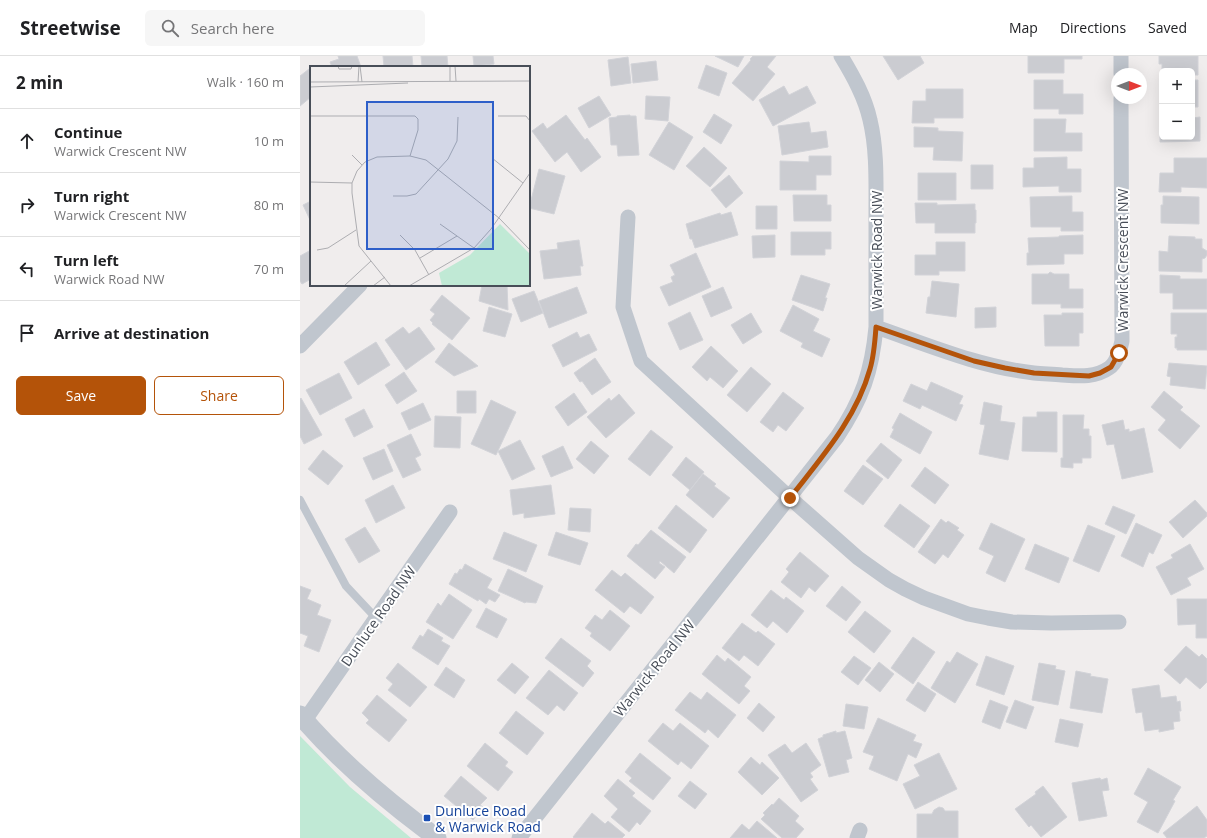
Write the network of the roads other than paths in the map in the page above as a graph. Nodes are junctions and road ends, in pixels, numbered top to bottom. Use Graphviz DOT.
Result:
graph roads {
  1 [pos="841,56"];
  2 [pos="1121,56"];
  3 [pos="1121,68"];
  4 [pos="1122,104"];
  5 [pos="628,217"];
  6 [pos="359,286"];
  7 [pos="876,327"];
  8 [pos="300,346"];
  9 [pos="790,498"];
  10 [pos="300,500"];
  11 [pos="450,512"];
  12 [pos="376,618"];
  13 [pos="1118,622"];
  14 [pos="302,717"];
  15 [pos="437,838"];
  16 [pos="519,838"];
  1 -- 7 [label="street, Warwick Road NW"];
  2 -- 3 [label="street"];
  4 -- 7 [label="street, Warwick Crescent NW"];
  5 -- 9 [label="street"];
  6 -- 8 [label="street"];
  7 -- 9 [label="street, Warwick Road NW"];
  9 -- 13 [label="street"];
  9 -- 16 [label="street, Warwick Road NW"];
  10 -- 12 [label="lane"];
  11 -- 12 [label="street, Dunluce Road NW"];
  12 -- 14 [label="street, Dunluce Road NW"];
  14 -- 15 [label="street, Dunluce Road NW"];
}
